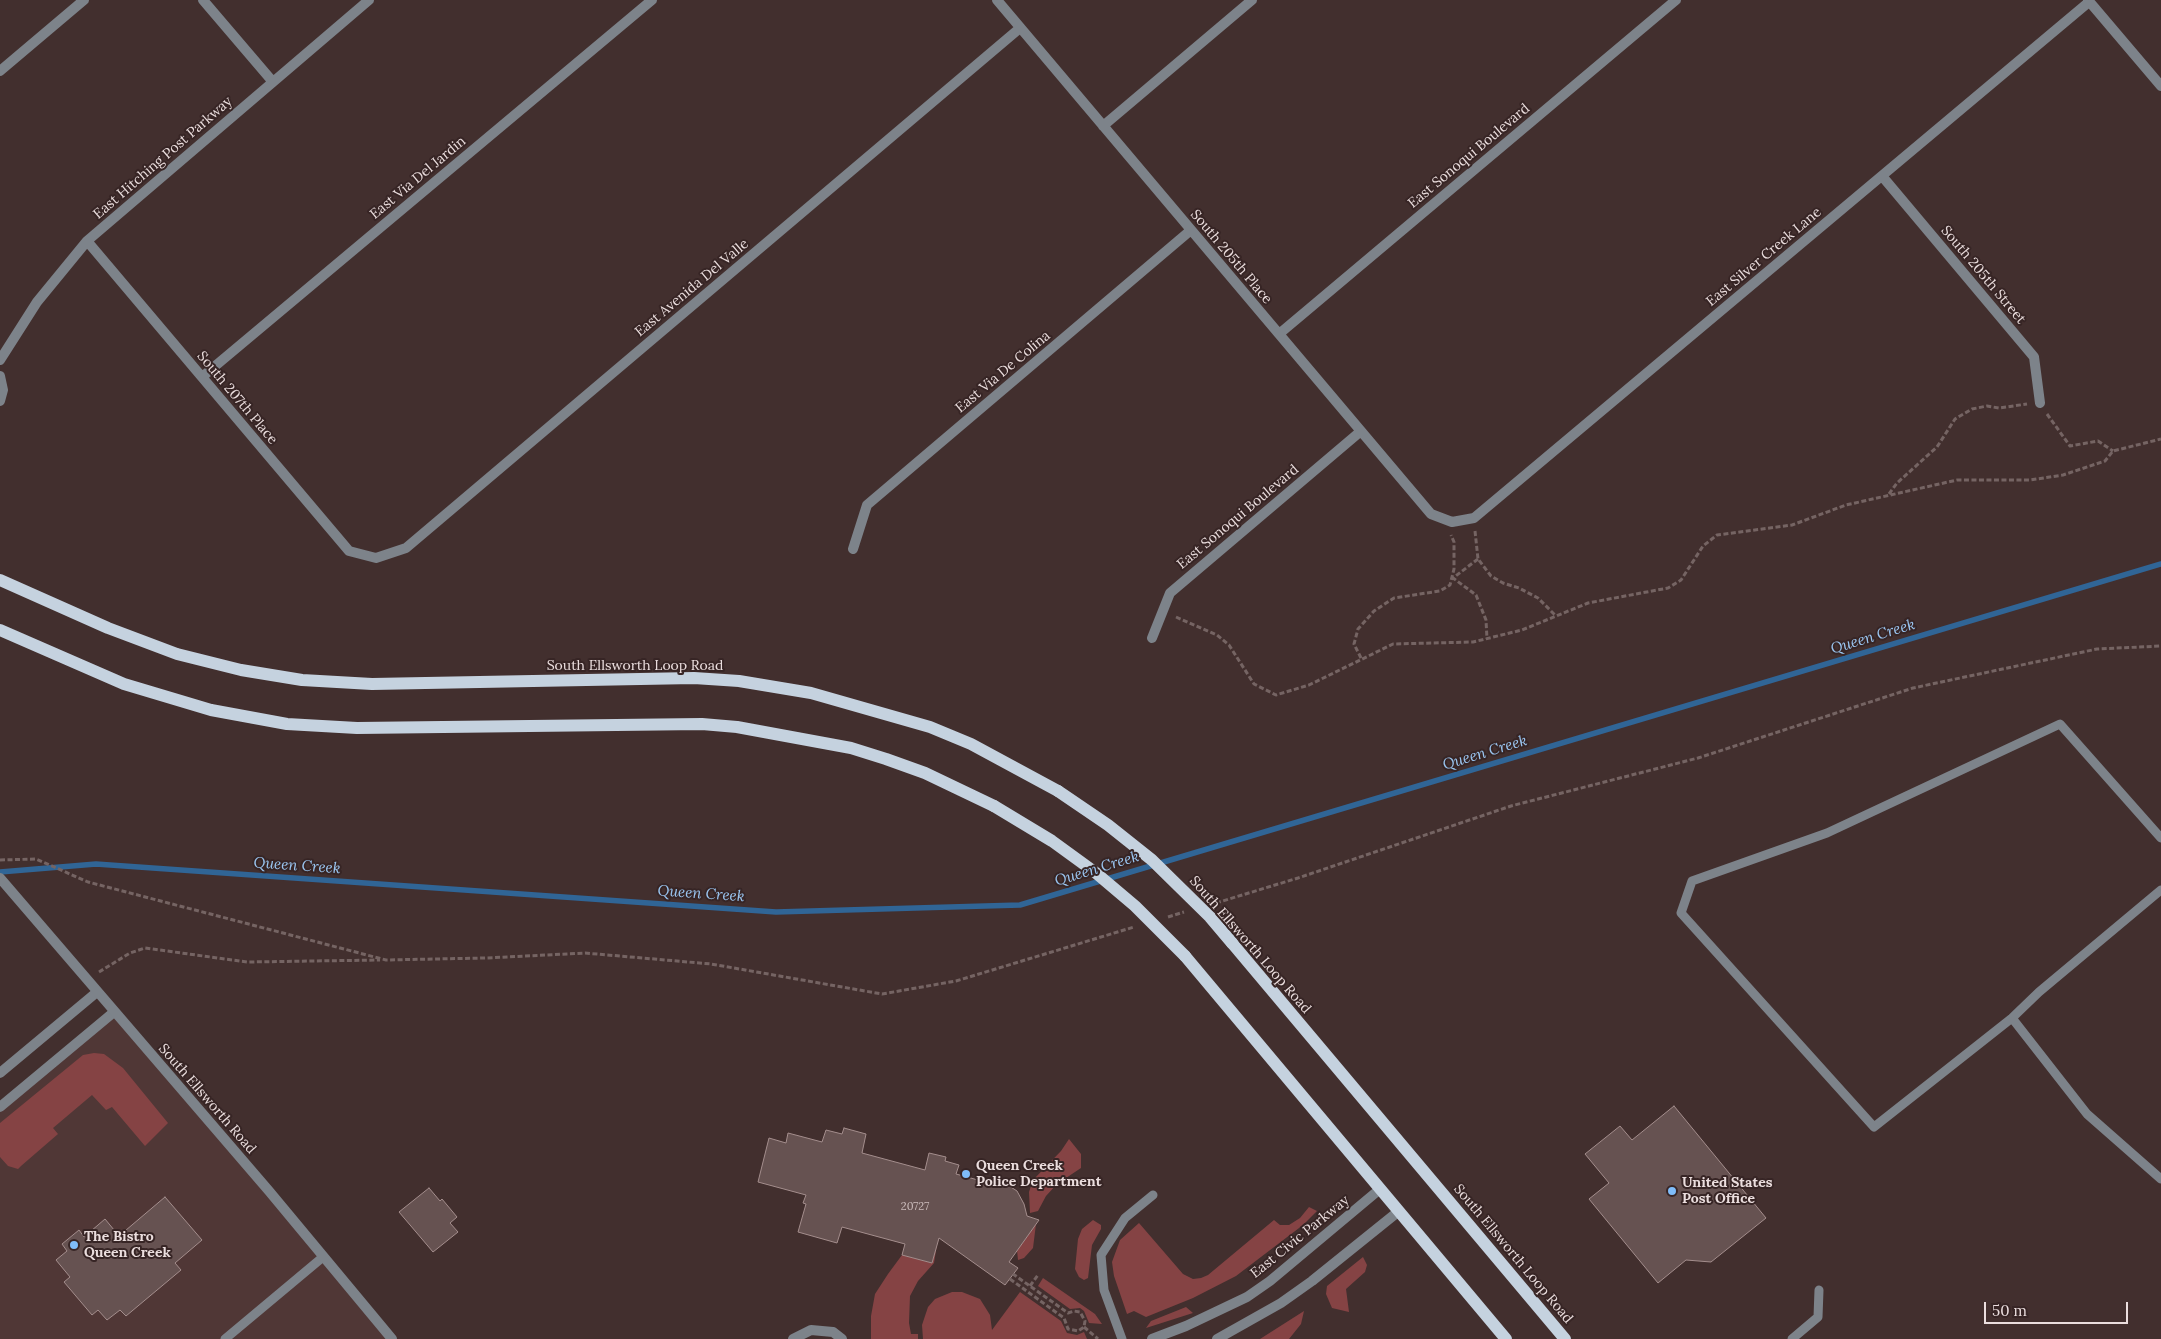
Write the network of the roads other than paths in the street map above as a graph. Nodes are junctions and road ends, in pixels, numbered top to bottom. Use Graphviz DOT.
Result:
graph roads {
  1 [pos="84,0"];
  2 [pos="203,0"];
  3 [pos="369,0"];
  4 [pos="652,0"];
  5 [pos="997,0"];
  6 [pos="1252,0"];
  7 [pos="1676,0"];
  8 [pos="2088,1"];
  9 [pos="1020,28"];
  10 [pos="0,71"];
  11 [pos="273,82"];
  12 [pos="2161,86"];
  13 [pos="1103,126"];
  14 [pos="1882,176"];
  15 [pos="1191,230"];
  16 [pos="87,241"];
  17 [pos="1279,334"];
  18 [pos="0,360"];
  19 [pos="0,376"];
  20 [pos="202,377"];
  21 [pos="0,401"];
  22 [pos="2040,403"];
  23 [pos="1361,431"];
  24 [pos="1449,521"];
  25 [pos="853,549"];
  26 [pos="376,558"];
  27 [pos="0,580"];
  28 [pos="0,630"];
  29 [pos="1152,638"];
  30 [pos="2161,838"];
  31 [pos="0,878"];
  32 [pos="2161,890"];
  33 [pos="97,992"];
  34 [pos="114,1012"];
  35 [pos="2012,1018"];
  36 [pos="0,1073"];
  37 [pos="0,1107"];
  38 [pos="2161,1179"];
  39 [pos="1380,1189"];
  40 [pos="1153,1195"];
  41 [pos="1399,1211"];
  42 [pos="323,1257"];
  43 [pos="1819,1290"];
  44 [pos="226,1339"];
  45 [pos="392,1339"];
  46 [pos="794,1339"];
  47 [pos="842,1339"];
  48 [pos="1122,1339"];
  49 [pos="1152,1339"];
  50 [pos="1216,1339"];
  51 [pos="1506,1339"];
  52 [pos="1565,1339"];
  53 [pos="1792,1339"];
  1 -- 10 [label="street"];
  2 -- 11 [label="street"];
  3 -- 11 [label="street, East Hitching Post Parkway"];
  4 -- 20 [label="street, East Via Del Jardin"];
  5 -- 9 [label="street, South 205th Place"];
  6 -- 13 [label="street"];
  7 -- 17 [label="street, East Sonoqui Boulevard"];
  8 -- 12 [label="street"];
  8 -- 14 [label="street, East Silver Creek Lane"];
  9 -- 13 [label="street, South 205th Place"];
  9 -- 26 [label="street, East Avenida Del Valle"];
  11 -- 16 [label="street, East Hitching Post Parkway"];
  13 -- 15 [label="street, South 205th Place"];
  14 -- 22 [label="street, South 205th Street"];
  14 -- 24 [label="street, East Silver Creek Lane"];
  15 -- 17 [label="street, South 205th Place"];
  15 -- 25 [label="street, East Via De Colina"];
  16 -- 18 [label="street, East Hitching Post Parkway"];
  16 -- 20 [label="street, South 207th Place"];
  17 -- 23 [label="street, South 205th Place"];
  19 -- 21 [label="street"];
  20 -- 26 [label="street, South 207th Place"];
  23 -- 24 [label="street, South 205th Place"];
  23 -- 29 [label="street, East Sonoqui Boulevard"];
  27 -- 52 [label="main road, South Ellsworth Loop Road, bridge"];
  28 -- 39 [label="main road, bridge"];
  30 -- 35 [label="lane"];
  31 -- 33 [label="street, South Ellsworth Road"];
  32 -- 35 [label="lane"];
  33 -- 34 [label="street, South Ellsworth Road"];
  33 -- 36 [label="street"];
  34 -- 37 [label="street"];
  34 -- 42 [label="street, South Ellsworth Road"];
  35 -- 38 [label="lane"];
  39 -- 41 [label="main road"];
  39 -- 49 [label="street, East Civic Parkway"];
  40 -- 48 [label="lane"];
  41 -- 50 [label="street"];
  41 -- 51 [label="main road"];
  42 -- 44 [label="lane"];
  42 -- 45 [label="street, South Ellsworth Road"];
  43 -- 53 [label="lane"];
  46 -- 47 [label="street"];
}
